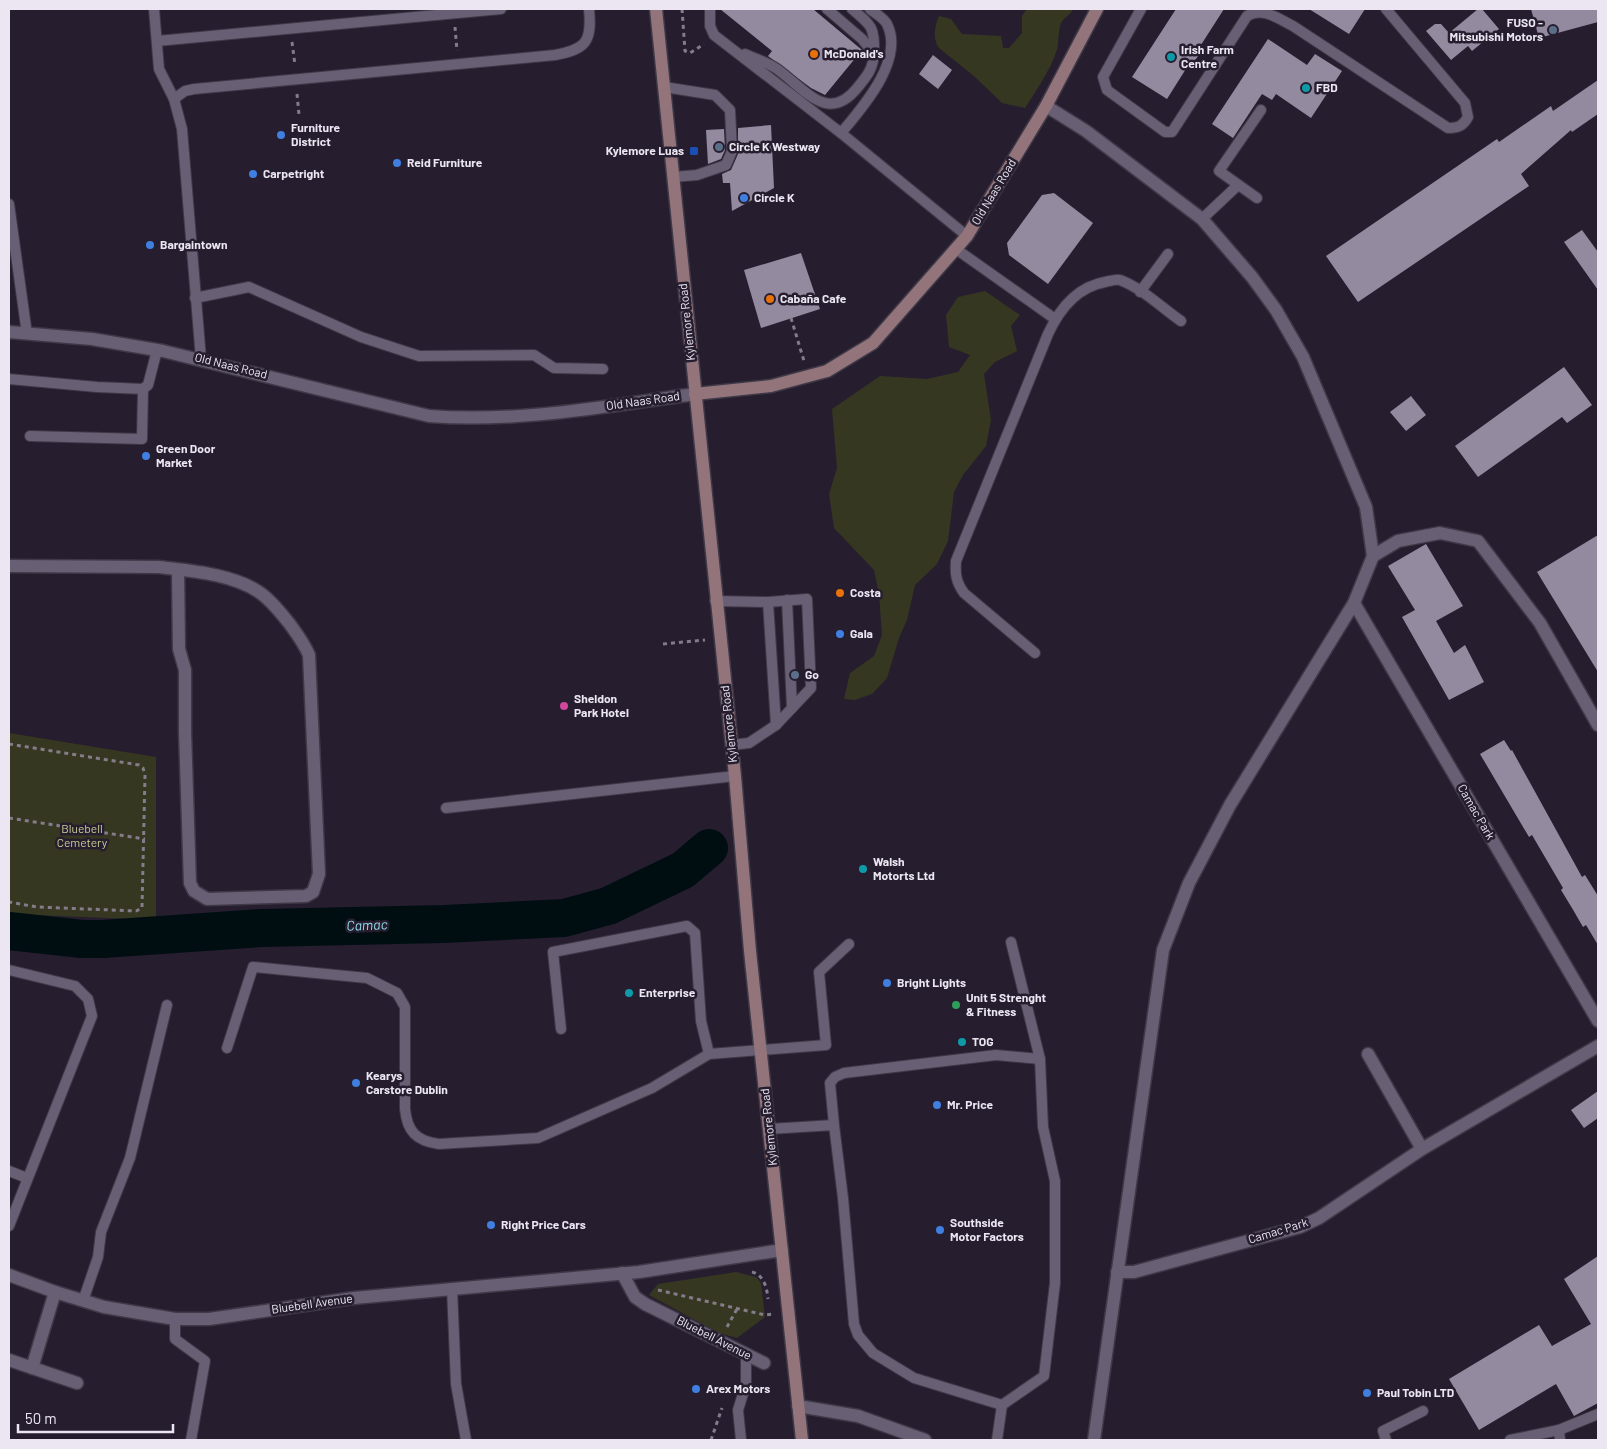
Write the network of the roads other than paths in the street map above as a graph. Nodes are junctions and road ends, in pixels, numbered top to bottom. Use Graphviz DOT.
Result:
graph roads {
  1 [pos="154,9"];
  2 [pos="501,9"];
  3 [pos="588,9"];
  4 [pos="656,9"];
  5 [pos="710,9"];
  6 [pos="827,9"];
  7 [pos="852,9"];
  8 [pos="870,9"];
  9 [pos="1097,9"];
  10 [pos="1127,9"];
  11 [pos="1386,9"];
  12 [pos="1139,12"];
  13 [pos="157,41"];
  14 [pos="732,49"];
  15 [pos="874,54"];
  16 [pos="664,87"];
  17 [pos="174,99"];
  18 [pos="1046,106"];
  19 [pos="1261,110"];
  20 [pos="841,133"];
  21 [pos="672,177"];
  22 [pos="1237,186"];
  23 [pos="1257,198"];
  24 [pos="9,204"];
  25 [pos="1202,219"];
  26 [pos="967,236"];
  27 [pos="956,249"];
  28 [pos="1168,254"];
  29 [pos="1140,292"];
  30 [pos="195,298"];
  31 [pos="1055,319"];
  32 [pos="1181,321"];
  33 [pos="9,332"];
  34 [pos="27,334"];
  35 [pos="158,350"];
  36 [pos="201,359"];
  37 [pos="603,369"];
  38 [pos="9,379"];
  39 [pos="143,389"];
  40 [pos="694,394"];
  41 [pos="30,436"];
  42 [pos="1373,556"];
  43 [pos="9,566"];
  44 [pos="178,570"];
  45 [pos="786,600"];
  46 [pos="715,601"];
  47 [pos="768,602"];
  48 [pos="1354,603"];
  49 [pos="1035,652"];
  50 [pos="792,708"];
  51 [pos="776,725"];
  52 [pos="1598,725"];
  53 [pos="731,745"];
  54 [pos="735,776"];
  55 [pos="446,808"];
  56 [pos="1011,942"];
  57 [pos="849,944"];
  58 [pos="9,970"];
  59 [pos="167,1005"];
  60 [pos="1598,1021"];
  61 [pos="561,1029"];
  62 [pos="1598,1046"];
  63 [pos="226,1048"];
  64 [pos="761,1050"];
  65 [pos="709,1054"];
  66 [pos="1368,1054"];
  67 [pos="1040,1059"];
  68 [pos="834,1125"];
  69 [pos="769,1129"];
  70 [pos="1422,1149"];
  71 [pos="9,1171"];
  72 [pos="27,1178"];
  73 [pos="9,1226"];
  74 [pos="782,1250"];
  75 [pos="1118,1272"];
  76 [pos="622,1274"];
  77 [pos="9,1275"];
  78 [pos="452,1288"];
  79 [pos="55,1292"];
  80 [pos="83,1301"];
  81 [pos="175,1319"];
  82 [pos="746,1354"];
  83 [pos="9,1360"];
  84 [pos="764,1364"];
  85 [pos="32,1368"];
  86 [pos="77,1383"];
  87 [pos="1002,1405"];
  88 [pos="798,1406"];
  89 [pos="1422,1411"];
  90 [pos="1598,1414"];
  91 [pos="1559,1435"];
  92 [pos="190,1440"];
  93 [pos="466,1440"];
  94 [pos="740,1440"];
  95 [pos="802,1440"];
  96 [pos="925,1440"];
  97 [pos="997,1440"];
  98 [pos="1094,1440"];
  99 [pos="1386,1440"];
  100 [pos="1510,1440"];
  1 -- 13 [label="lane"];
  2 -- 13 [label="lane"];
  3 -- 17 [label="lane"];
  4 -- 16 [label="main road, Kylemore Road"];
  5 -- 14 [label="lane"];
  6 -- 15 [label="lane"];
  7 -- 15 [label="lane"];
  8 -- 20 [label="lane"];
  9 -- 18 [label="main road, Old Naas Road"];
  10 -- 12 [label="lane"];
  11 -- 12 [label="lane"];
  13 -- 17 [label="lane"];
  14 -- 15 [label="lane"];
  14 -- 20 [label="lane"];
  16 -- 21 [label="main road, Kylemore Road"];
  16 -- 21 [label="lane"];
  17 -- 30 [label="lane"];
  18 -- 25 [label="street"];
  18 -- 26 [label="main road, Old Naas Road"];
  19 -- 22 [label="lane"];
  20 -- 26 [label="lane"];
  21 -- 40 [label="main road, Kylemore Road"];
  22 -- 23 [label="lane"];
  22 -- 25 [label="lane"];
  24 -- 34 [label="lane"];
  25 -- 42 [label="street"];
  26 -- 27 [label="main road, Old Naas Road"];
  27 -- 31 [label="lane"];
  27 -- 40 [label="main road, Old Naas Road"];
  28 -- 29 [label="lane"];
  29 -- 31 [label="lane"];
  29 -- 32 [label="lane"];
  30 -- 36 [label="lane"];
  30 -- 37 [label="lane"];
  31 -- 49 [label="lane"];
  33 -- 34 [label="street, Old Naas Road"];
  34 -- 35 [label="street, Old Naas Road"];
  35 -- 36 [label="street, Old Naas Road"];
  35 -- 39 [label="lane"];
  36 -- 40 [label="street, Old Naas Road"];
  38 -- 39 [label="lane"];
  39 -- 41 [label="lane"];
  40 -- 46 [label="main road, Kylemore Road"];
  42 -- 48 [label="street"];
  42 -- 52 [label="street"];
  43 -- 44 [label="street"];
  44 -- 44 [label="street"];
  45 -- 47 [label="lane"];
  45 -- 50 [label="lane"];
  45 -- 50 [label="lane"];
  46 -- 47 [label="lane"];
  46 -- 53 [label="main road, Kylemore Road"];
  47 -- 51 [label="lane"];
  48 -- 60 [label="street, Camac Park"];
  48 -- 75 [label="street"];
  50 -- 51 [label="lane"];
  51 -- 53 [label="lane"];
  53 -- 54 [label="main road, Kylemore Road"];
  54 -- 55 [label="lane"];
  54 -- 64 [label="main road, Kylemore Road"];
  56 -- 67 [label="lane"];
  57 -- 64 [label="lane"];
  58 -- 72 [label="lane"];
  59 -- 80 [label="lane"];
  61 -- 65 [label="lane"];
  62 -- 70 [label="street, Camac Park"];
  63 -- 65 [label="lane"];
  64 -- 65 [label="lane"];
  64 -- 69 [label="main road, Kylemore Road"];
  66 -- 70 [label="street"];
  67 -- 68 [label="lane"];
  67 -- 87 [label="lane"];
  68 -- 69 [label="lane"];
  68 -- 87 [label="lane"];
  69 -- 74 [label="main road, Kylemore Road"];
  70 -- 75 [label="street, Camac Park"];
  71 -- 72 [label="lane"];
  72 -- 73 [label="lane"];
  74 -- 76 [label="street, Bluebell Avenue"];
  74 -- 88 [label="main road, Kylemore Road"];
  75 -- 98 [label="street"];
  76 -- 78 [label="street, Bluebell Avenue"];
  76 -- 82 [label="street, Bluebell Avenue"];
  77 -- 79 [label="street, Bluebell Avenue"];
  78 -- 81 [label="street, Bluebell Avenue"];
  78 -- 93 [label="lane"];
  79 -- 80 [label="street, Bluebell Avenue"];
  79 -- 85 [label="street"];
  80 -- 81 [label="street, Bluebell Avenue"];
  81 -- 92 [label="lane"];
  82 -- 84 [label="street, Bluebell Avenue"];
  82 -- 94 [label="lane"];
  83 -- 85 [label="street"];
  85 -- 86 [label="street"];
  87 -- 97 [label="lane"];
  88 -- 95 [label="main road, Kylemore Road"];
  88 -- 96 [label="street"];
  89 -- 99 [label="lane"];
  90 -- 91 [label="lane"];
  91 -- 100 [label="lane"];
}
